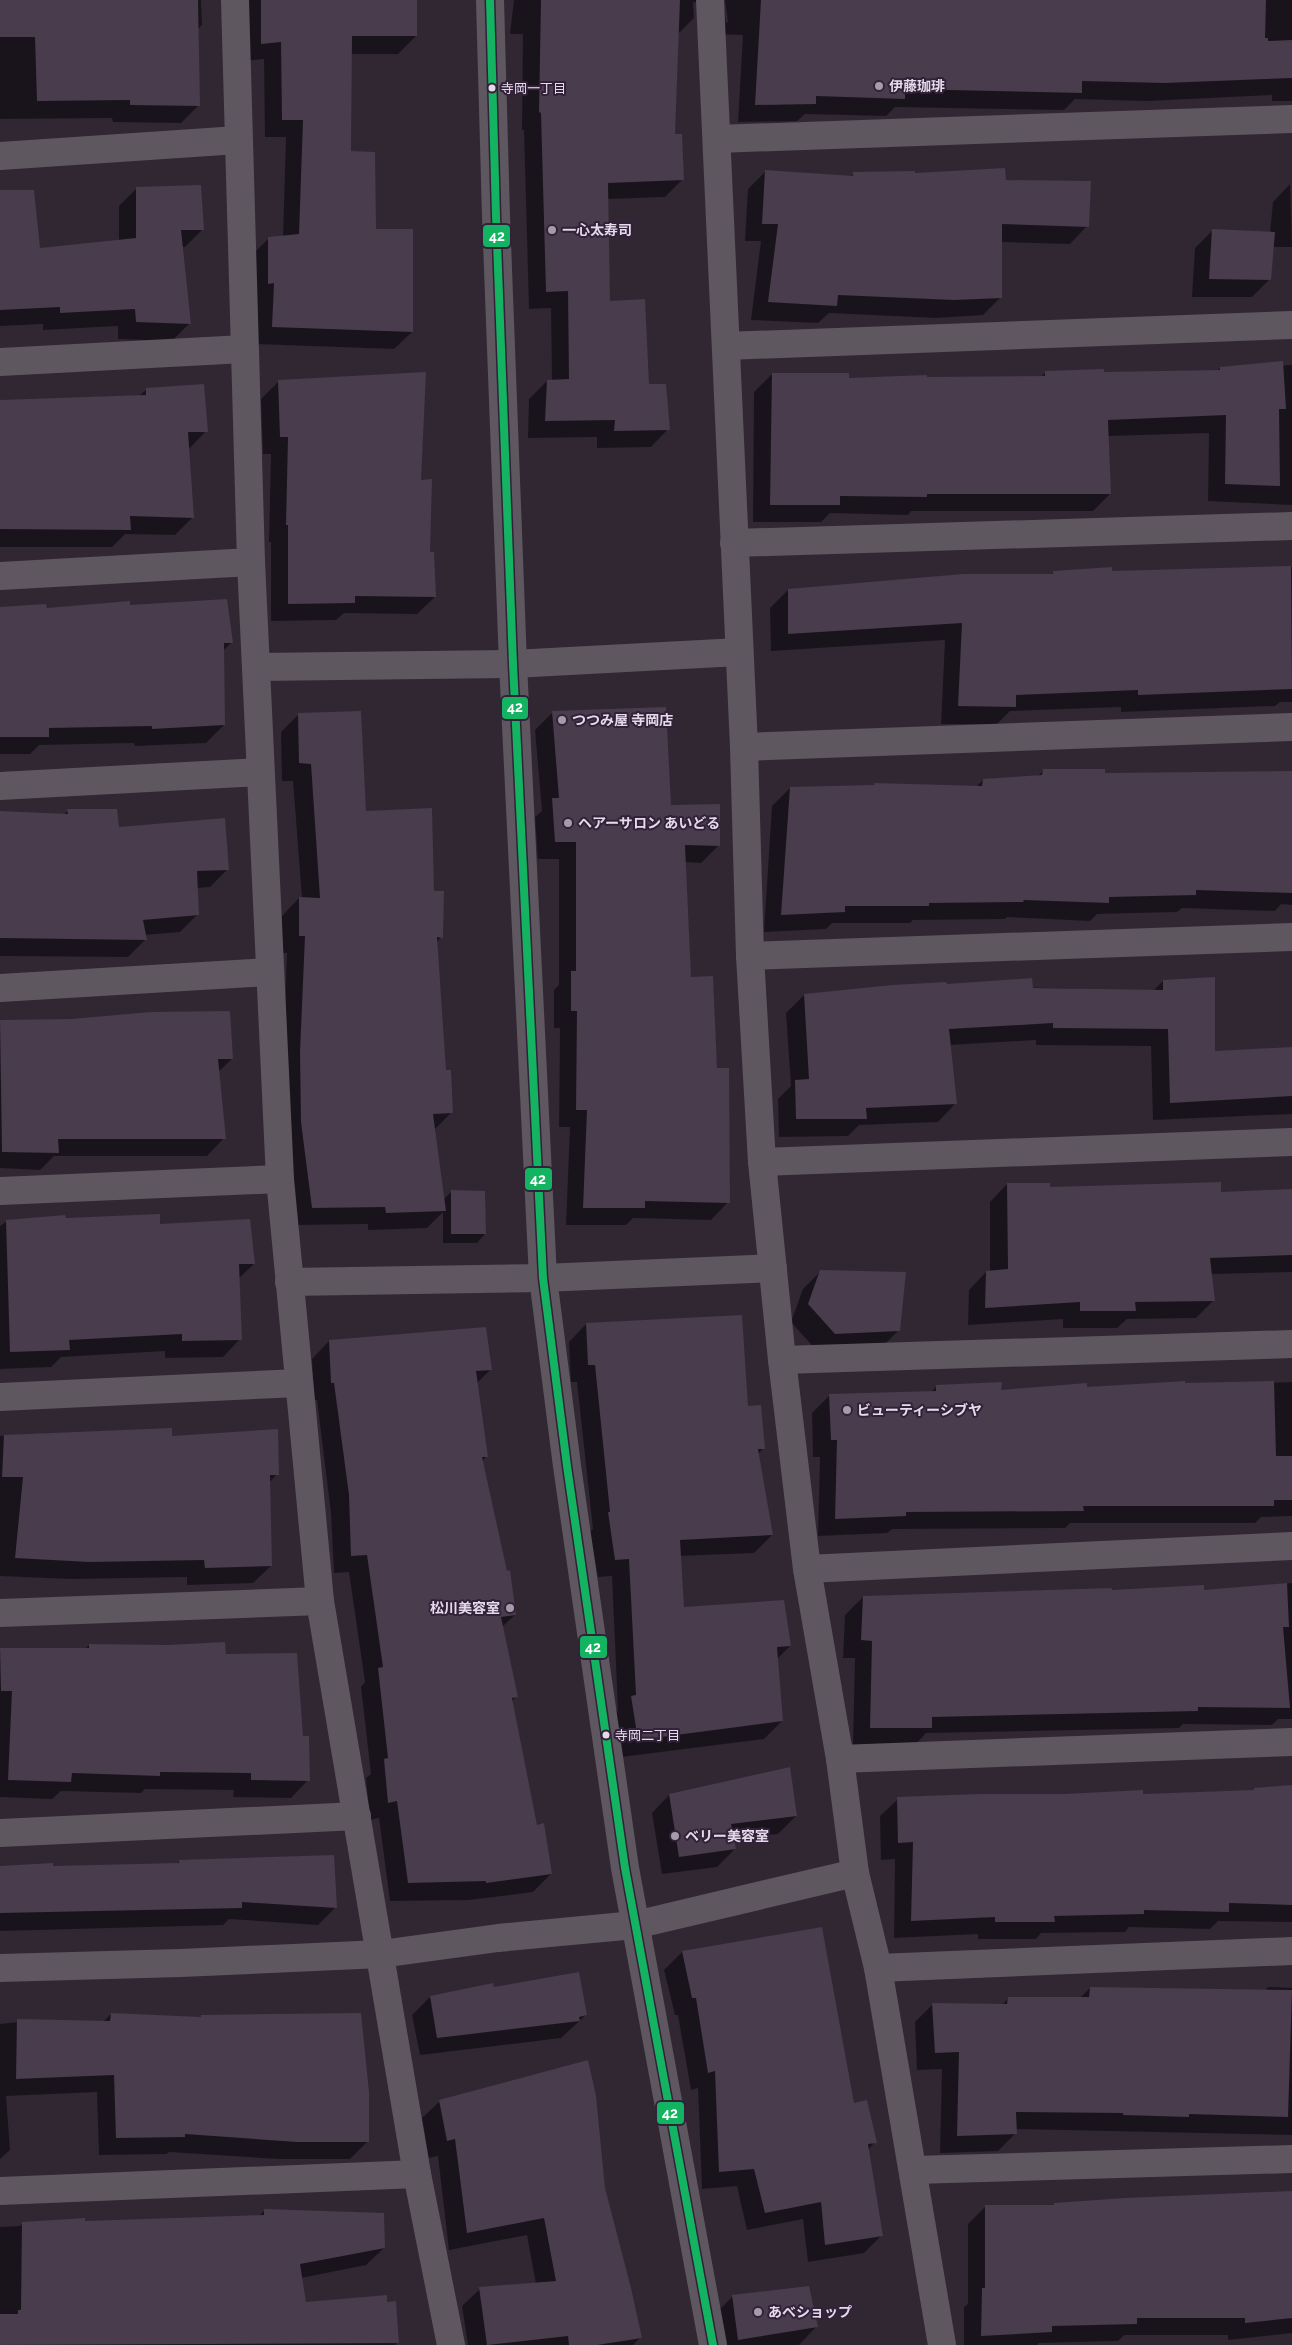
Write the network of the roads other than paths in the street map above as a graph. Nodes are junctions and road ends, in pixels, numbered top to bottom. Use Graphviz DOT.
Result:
graph roads {
  1 [pos="235,0"];
  2 [pos="490,0"];
  3 [pos="710,0"];
  4 [pos="1292,119"];
  5 [pos="717,139"];
  6 [pos="238,140"];
  7 [pos="0,156"];
  8 [pos="1292,325"];
  9 [pos="726,346"];
  10 [pos="244,349"];
  11 [pos="0,362"];
  12 [pos="1292,526"];
  13 [pos="734,543"];
  14 [pos="251,562"];
  15 [pos="0,576"];
  16 [pos="739,652"];
  17 [pos="513,664"];
  18 [pos="256,667"];
  19 [pos="1292,727"];
  20 [pos="744,747"];
  21 [pos="259,772"];
  22 [pos="0,786"];
  23 [pos="1292,937"];
  24 [pos="750,956"];
  25 [pos="269,972"];
  26 [pos="0,988"];
  27 [pos="1292,1142"];
  28 [pos="762,1162"];
  29 [pos="280,1179"];
  30 [pos="0,1191"];
  31 [pos="773,1268"];
  32 [pos="543,1278"];
  33 [pos="289,1282"];
  34 [pos="1292,1344"];
  35 [pos="782,1360"];
  36 [pos="299,1383"];
  37 [pos="0,1397"];
  38 [pos="1292,1546"];
  39 [pos="807,1569"];
  40 [pos="320,1601"];
  41 [pos="0,1613"];
  42 [pos="1292,1742"];
  43 [pos="840,1759"];
  44 [pos="357,1816"];
  45 [pos="0,1833"];
  46 [pos="855,1873"];
  47 [pos="636,1925"];
  48 [pos="1292,1951"];
  49 [pos="381,1954"];
  50 [pos="0,1968"];
  51 [pos="878,1968"];
  52 [pos="1292,2160"];
  53 [pos="914,2170"];
  54 [pos="417,2174"];
  55 [pos="0,2191"];
  56 [pos="451,2345"];
  57 [pos="713,2345"];
  58 [pos="942,2345"];
  1 -- 6 [label="street"];
  2 -- 17 [label="street"];
  3 -- 5 [label="street"];
  4 -- 5 [label="street"];
  5 -- 9 [label="street"];
  6 -- 7 [label="street"];
  6 -- 10 [label="street"];
  8 -- 9 [label="street"];
  9 -- 13 [label="street"];
  10 -- 11 [label="street"];
  10 -- 14 [label="street"];
  12 -- 13 [label="street"];
  13 -- 16 [label="street"];
  14 -- 15 [label="street"];
  14 -- 18 [label="street"];
  16 -- 17 [label="street"];
  16 -- 20 [label="street"];
  17 -- 18 [label="street"];
  17 -- 32 [label="street"];
  18 -- 21 [label="street"];
  19 -- 20 [label="street"];
  20 -- 24 [label="street"];
  21 -- 22 [label="street"];
  21 -- 25 [label="street"];
  23 -- 24 [label="street"];
  24 -- 28 [label="street"];
  25 -- 26 [label="street"];
  25 -- 29 [label="street"];
  27 -- 28 [label="street"];
  28 -- 31 [label="street"];
  29 -- 30 [label="street"];
  29 -- 33 [label="street"];
  31 -- 32 [label="street"];
  31 -- 35 [label="street"];
  32 -- 33 [label="street"];
  32 -- 47 [label="street"];
  33 -- 36 [label="street"];
  34 -- 35 [label="street"];
  35 -- 39 [label="street"];
  36 -- 37 [label="street"];
  36 -- 40 [label="street"];
  38 -- 39 [label="street"];
  39 -- 43 [label="street"];
  40 -- 41 [label="street"];
  40 -- 44 [label="street"];
  42 -- 43 [label="street"];
  43 -- 46 [label="street"];
  44 -- 45 [label="street"];
  44 -- 49 [label="street"];
  46 -- 47 [label="street"];
  46 -- 51 [label="street"];
  47 -- 49 [label="street"];
  47 -- 57 [label="street"];
  48 -- 51 [label="street"];
  49 -- 50 [label="street"];
  49 -- 54 [label="street"];
  51 -- 53 [label="street"];
  52 -- 53 [label="street"];
  53 -- 58 [label="street"];
  54 -- 55 [label="street"];
  54 -- 56 [label="street"];
}
